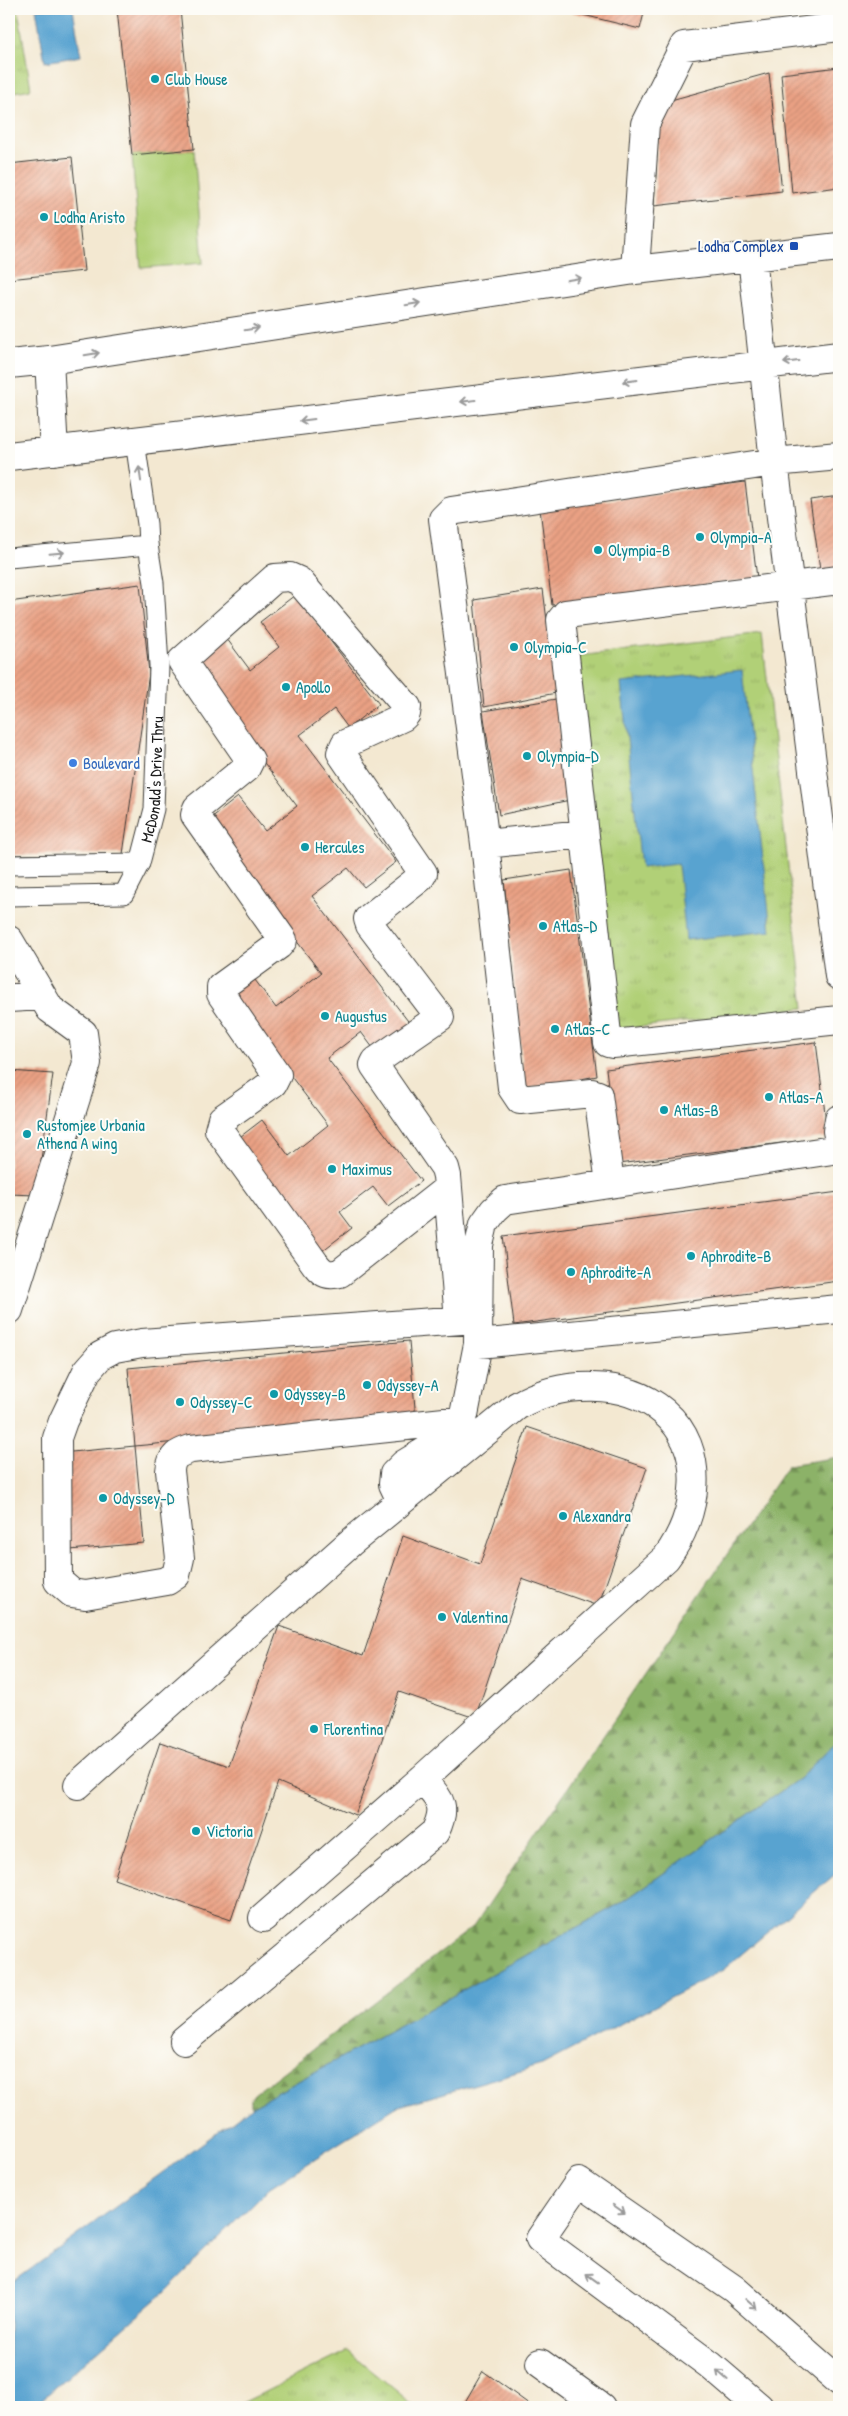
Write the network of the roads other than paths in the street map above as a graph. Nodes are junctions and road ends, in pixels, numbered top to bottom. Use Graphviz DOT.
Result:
graph roads {
  1 [pos="839,27"];
  2 [pos="839,247"];
  3 [pos="752,257"];
  4 [pos="635,270"];
  5 [pos="839,356"];
  6 [pos="49,360"];
  7 [pos="9,364"];
  8 [pos="764,365"];
  9 [pos="135,440"];
  10 [pos="54,450"];
  11 [pos="9,456"];
  12 [pos="839,456"];
  13 [pos="774,462"];
  14 [pos="148,545"];
  15 [pos="9,558"];
  16 [pos="839,580"];
  17 [pos="790,586"];
  18 [pos="583,834"];
  19 [pos="486,844"];
  20 [pos="140,863"];
  21 [pos="9,865"];
  22 [pos="9,896"];
  23 [pos="9,940"];
  24 [pos="839,976"];
  25 [pos="42,996"];
  26 [pos="9,998"];
  27 [pos="839,1020"];
  28 [pos="839,1119"];
  29 [pos="839,1141"];
  30 [pos="839,1149"];
  31 [pos="610,1183"];
  32 [pos="448,1188"];
  33 [pos="839,1309"];
  34 [pos="9,1310"];
  35 [pos="471,1327"];
  36 [pos="463,1420"];
  37 [pos="401,1501"];
  38 [pos="422,1779"];
  39 [pos="78,1785"];
  40 [pos="263,1918"];
  41 [pos="184,2041"];
  42 [pos="540,2363"];
  43 [pos="839,2381"];
  44 [pos="601,2407"];
  45 [pos="759,2407"];
  1 -- 4 [label="street"];
  2 -- 3 [label="street"];
  3 -- 4 [label="street"];
  3 -- 8 [label="street"];
  6 -- 4 [label="street, one-way"];
  5 -- 8 [label="street, one-way"];
  6 -- 7 [label="street"];
  6 -- 10 [label="street"];
  8 -- 9 [label="street, one-way"];
  8 -- 13 [label="street"];
  9 -- 10 [label="street"];
  14 -- 9 [label="lane, McDonald's Drive Thru, one-way"];
  10 -- 11 [label="street"];
  12 -- 13 [label="street"];
  13 -- 17 [label="street"];
  13 -- 19 [label="street"];
  15 -- 14 [label="lane, one-way"];
  14 -- 20 [label="lane, McDonald's Drive Thru"];
  16 -- 17 [label="street"];
  17 -- 18 [label="street"];
  17 -- 24 [label="street"];
  18 -- 19 [label="street"];
  18 -- 27 [label="street"];
  19 -- 31 [label="street"];
  20 -- 21 [label="lane"];
  20 -- 22 [label="lane, McDonald's Drive Thru"];
  23 -- 25 [label="street"];
  25 -- 26 [label="street"];
  25 -- 34 [label="street"];
  28 -- 29 [label="street"];
  30 -- 31 [label="street"];
  31 -- 35 [label="street"];
  32 -- 32 [label="street"];
  32 -- 35 [label="street"];
  33 -- 35 [label="street"];
  35 -- 36 [label="street"];
  35 -- 36 [label="street"];
  36 -- 37 [label="street"];
  37 -- 38 [label="street"];
  37 -- 39 [label="street"];
  38 -- 40 [label="street"];
  38 -- 41 [label="street"];
  42 -- 44 [label="street"];
  45 -- 43 [label="street, one-way"];
}
